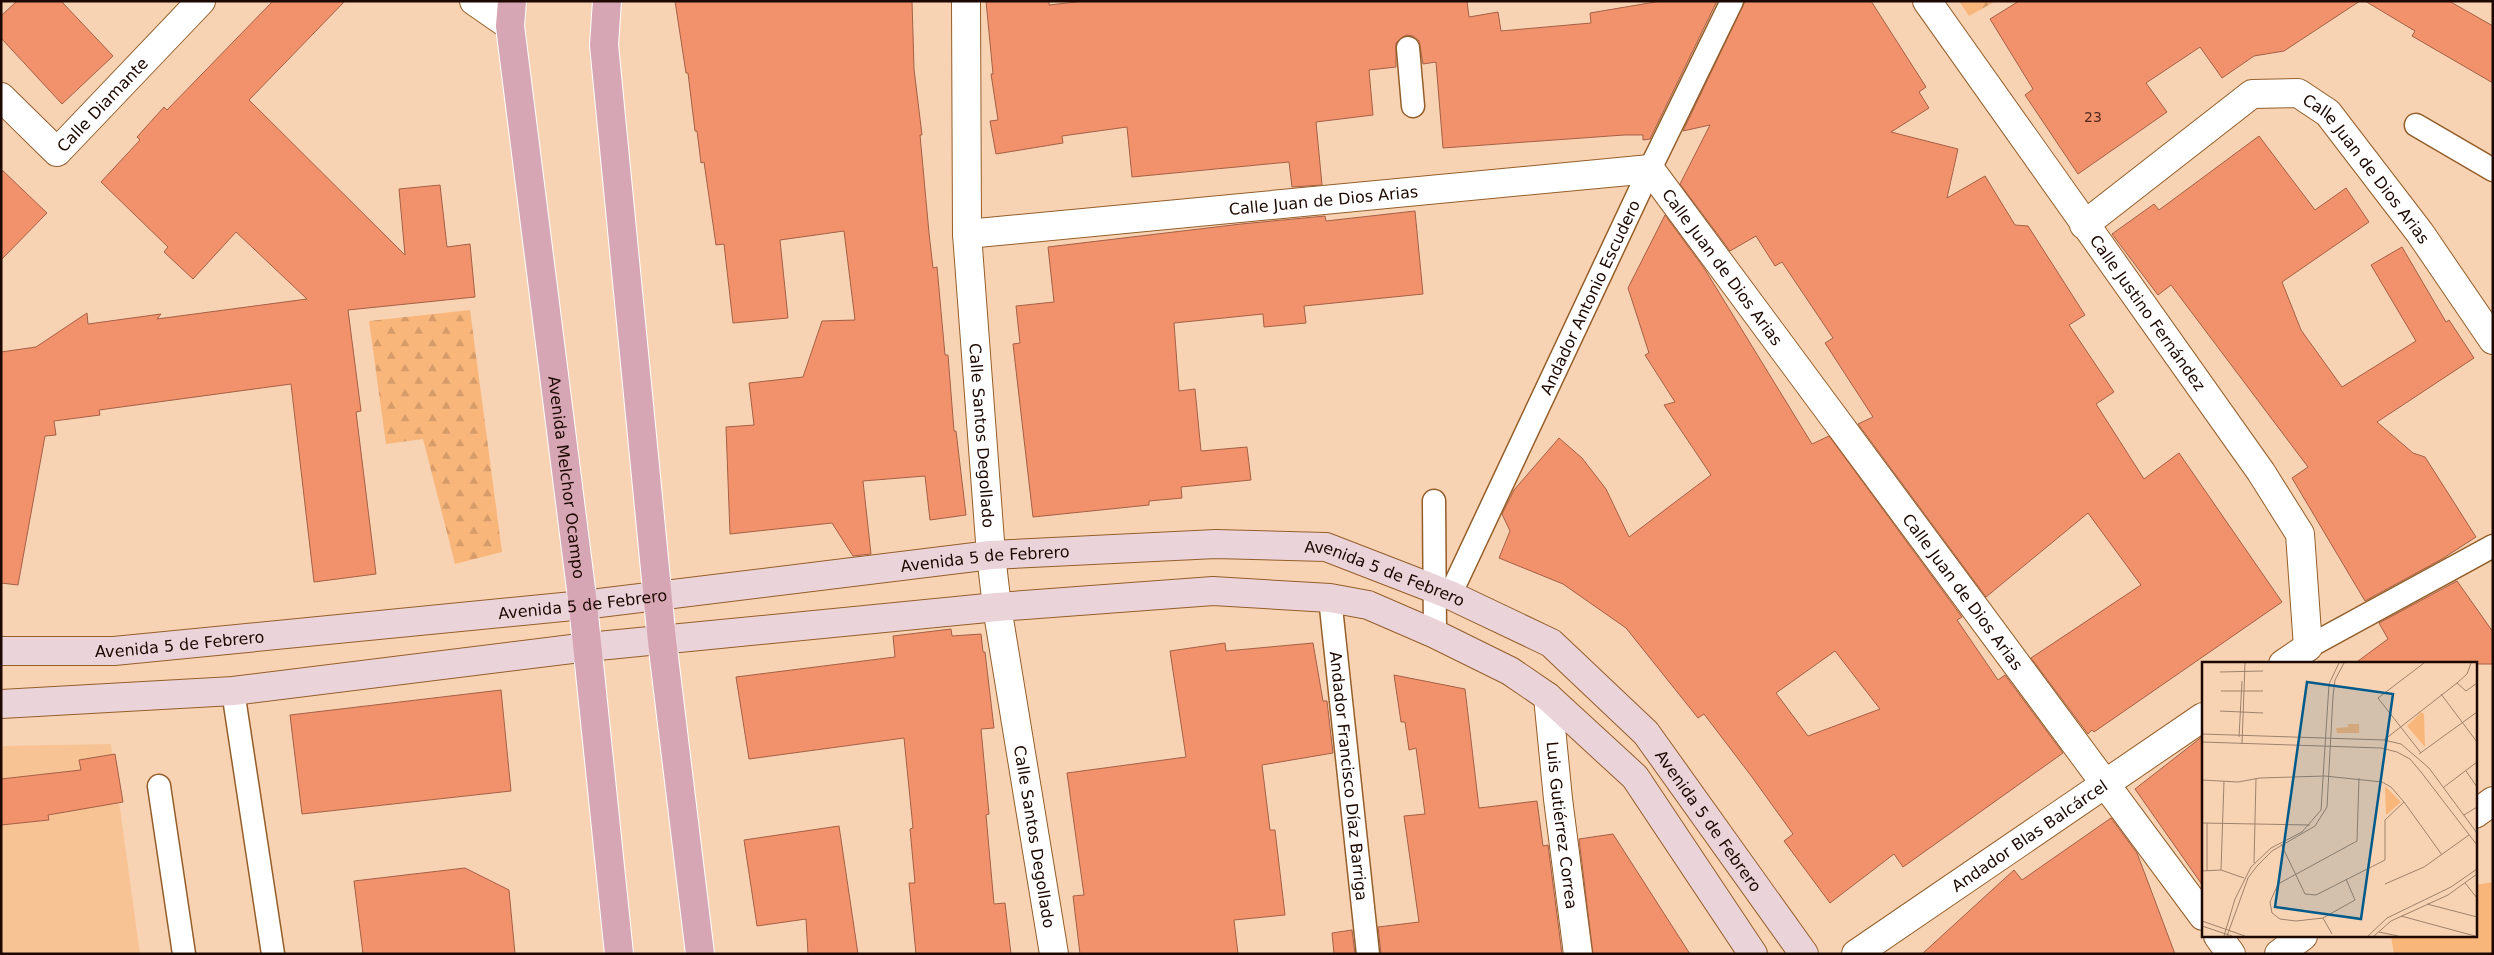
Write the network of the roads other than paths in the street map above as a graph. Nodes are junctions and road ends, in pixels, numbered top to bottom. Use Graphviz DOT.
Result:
graph roads {
  1 [pos="201,1"];
  2 [pos="474,1"];
  3 [pos="607,1"];
  4 [pos="966,1"];
  5 [pos="1732,1"];
  6 [pos="1927,1"];
  7 [pos="511,14"];
  8 [pos="1408,48"];
  9 [pos="1,97"];
  10 [pos="1413,106"];
  11 [pos="2416,125"];
  12 [pos="1650,168"];
  13 [pos="2493,170"];
  14 [pos="2084,225"];
  15 [pos="967,234"];
  16 [pos="2493,340"];
  17 [pos="1434,501"];
  18 [pos="2493,546"];
  19 [pos="990,555"];
  20 [pos="1442,592"];
  21 [pos="658,595"];
  22 [pos="1330,598"];
  23 [pos="583,605"];
  24 [pos="996,607"];
  25 [pos="1435,634"];
  26 [pos="662,641"];
  27 [pos="588,647"];
  28 [pos="2308,647"];
  29 [pos="1,651"];
  30 [pos="2286,662"];
  31 [pos="233,691"];
  32 [pos="1548,697"];
  33 [pos="1,704"];
  34 [pos="2202,718"];
  35 [pos="2102,784"];
  36 [pos="159,786"];
  37 [pos="2493,801"];
  38 [pos="2476,813"];
  39 [pos="2202,915"];
  40 [pos="2219,938"];
  41 [pos="2301,938"];
  42 [pos="184,954"];
  43 [pos="273,954"];
  44 [pos="619,954"];
  45 [pos="700,954"];
  46 [pos="1054,954"];
  47 [pos="1368,954"];
  48 [pos="1578,954"];
  49 [pos="1753,954"];
  50 [pos="1804,954"];
  51 [pos="1856,954"];
  52 [pos="2231,954"];
  53 [pos="2279,954"];
  1 -- 9 [label="street, Calle Diamante"];
  2 -- 7 [label="street"];
  3 -- 21 [label="main road"];
  4 -- 15 [label="street, Calle Santos Degollado"];
  5 -- 12 [label="lane, Andador Antonio Escudero"];
  6 -- 14 [label="street, Calle Justino Fernández"];
  7 -- 23 [label="main road, Avenida Melchor Ocampo"];
  8 -- 10 [label="lane"];
  11 -- 13 [label="lane"];
  12 -- 15 [label="street, Calle Juan de Dios Arias"];
  12 -- 20 [label="lane, Andador Antonio Escudero"];
  12 -- 35 [label="street, Calle Juan de Dios Arias"];
  14 -- 16 [label="street, Calle Juan de Dios Arias"];
  14 -- 28 [label="street, Calle Justino Fernández"];
  15 -- 19 [label="street, Calle Santos Degollado"];
  17 -- 20 [label="lane"];
  18 -- 28 [label="lane"];
  19 -- 20 [label="street, Avenida 5 de Febrero"];
  19 -- 21 [label="street, Avenida 5 de Febrero"];
  19 -- 24 [label="street, Calle Santos Degollado"];
  20 -- 25 [label="lane"];
  20 -- 50 [label="street, Avenida 5 de Febrero"];
  21 -- 23 [label="street, Avenida 5 de Febrero"];
  21 -- 26 [label="main road"];
  22 -- 24 [label="street, Avenida 5 de Febrero"];
  22 -- 25 [label="street, Avenida 5 de Febrero"];
  22 -- 47 [label="lane, Andador Francisco Díaz Barriga"];
  23 -- 27 [label="main road, Avenida Melchor Ocampo"];
  23 -- 29 [label="street, Avenida 5 de Febrero"];
  24 -- 26 [label="street, Avenida 5 de Febrero"];
  24 -- 46 [label="street, Calle Santos Degollado"];
  25 -- 32 [label="street, Avenida 5 de Febrero"];
  26 -- 27 [label="street, Avenida 5 de Febrero"];
  26 -- 45 [label="main road"];
  27 -- 31 [label="street, Avenida 5 de Febrero"];
  27 -- 44 [label="main road, Avenida Melchor Ocampo"];
  28 -- 30 [label="street"];
  31 -- 33 [label="street, Avenida 5 de Febrero"];
  31 -- 43 [label="lane"];
  32 -- 48 [label="street, Luis Gutiérrez Correa"];
  32 -- 49 [label="street, Avenida 5 de Febrero"];
  34 -- 35 [label="street, Andador Blas Balcárcel"];
  35 -- 39 [label="street, Calle Juan de Dios Arias"];
  35 -- 51 [label="street, Andador Blas Balcárcel"];
  36 -- 42 [label="lane"];
  37 -- 38 [label="street"];
  40 -- 52 [label="street"];
  41 -- 53 [label="street"];
}
